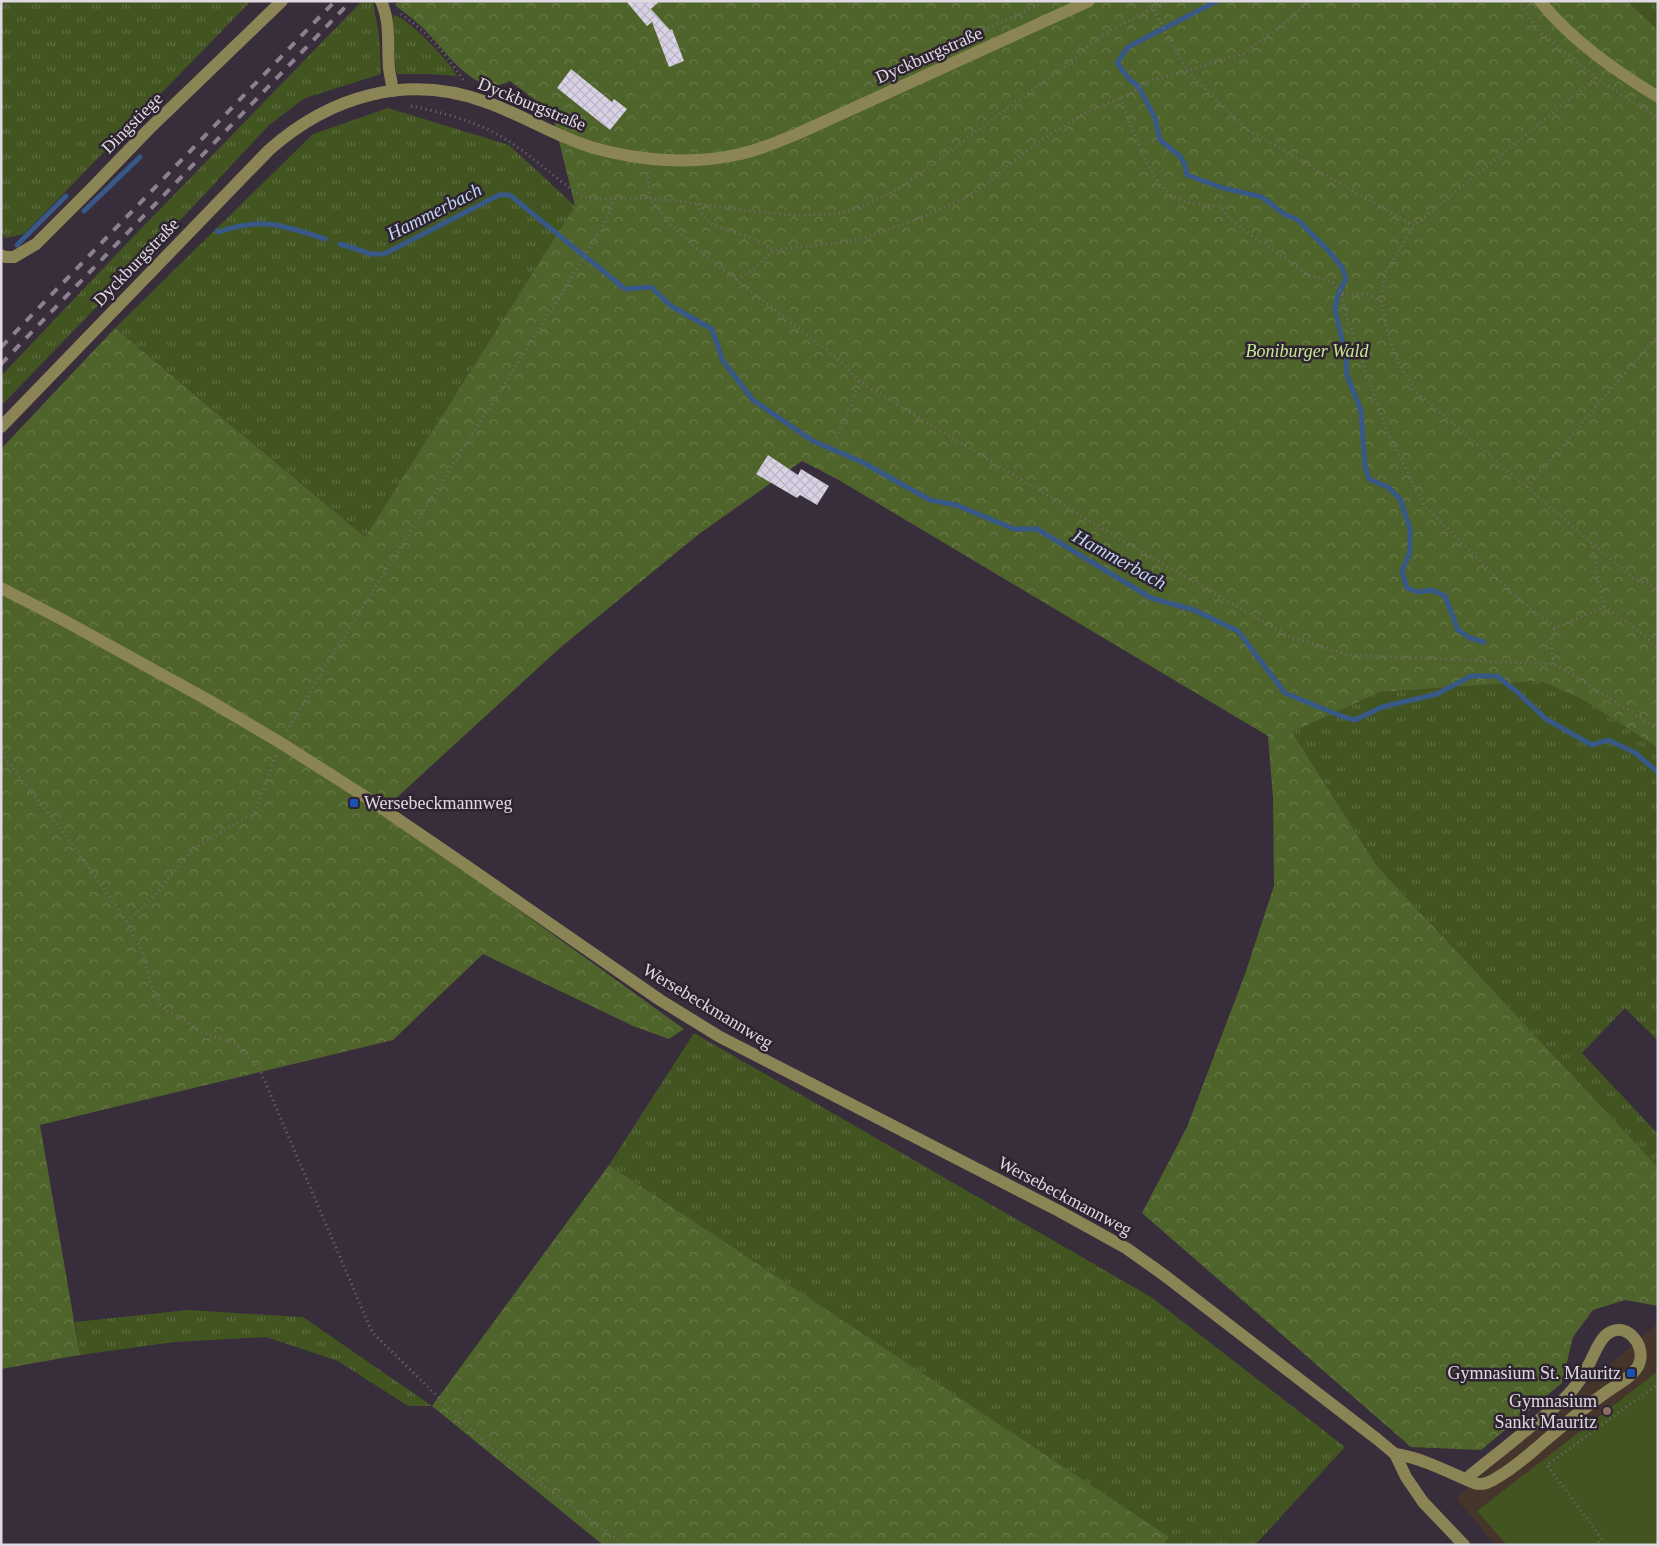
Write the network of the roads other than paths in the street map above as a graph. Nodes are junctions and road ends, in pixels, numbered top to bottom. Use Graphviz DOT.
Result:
graph roads {
  1 [pos="282,1"];
  2 [pos="1089,1"];
  3 [pos="1540,1"];
  4 [pos="383,5"];
  5 [pos="393,91"];
  6 [pos="1658,97"];
  7 [pos="1,255"];
  8 [pos="1,427"];
  9 [pos="1,588"];
  10 [pos="1394,1454"];
  11 [pos="1466,1480"];
  12 [pos="1464,1545"];
  1 -- 7 [label="street, Dingstiege"];
  2 -- 5 [label="street, Dyckburgstraße"];
  3 -- 6 [label="street"];
  4 -- 5 [label="street"];
  5 -- 8 [label="street, Dyckburgstraße"];
  9 -- 10 [label="street, Wersebeckmannweg"];
  10 -- 11 [label="street, Wersebeckmannweg"];
  10 -- 12 [label="street, Wersebeckmannweg"];
  11 -- 11 [label="street, Wersebeckmannweg"];
}
